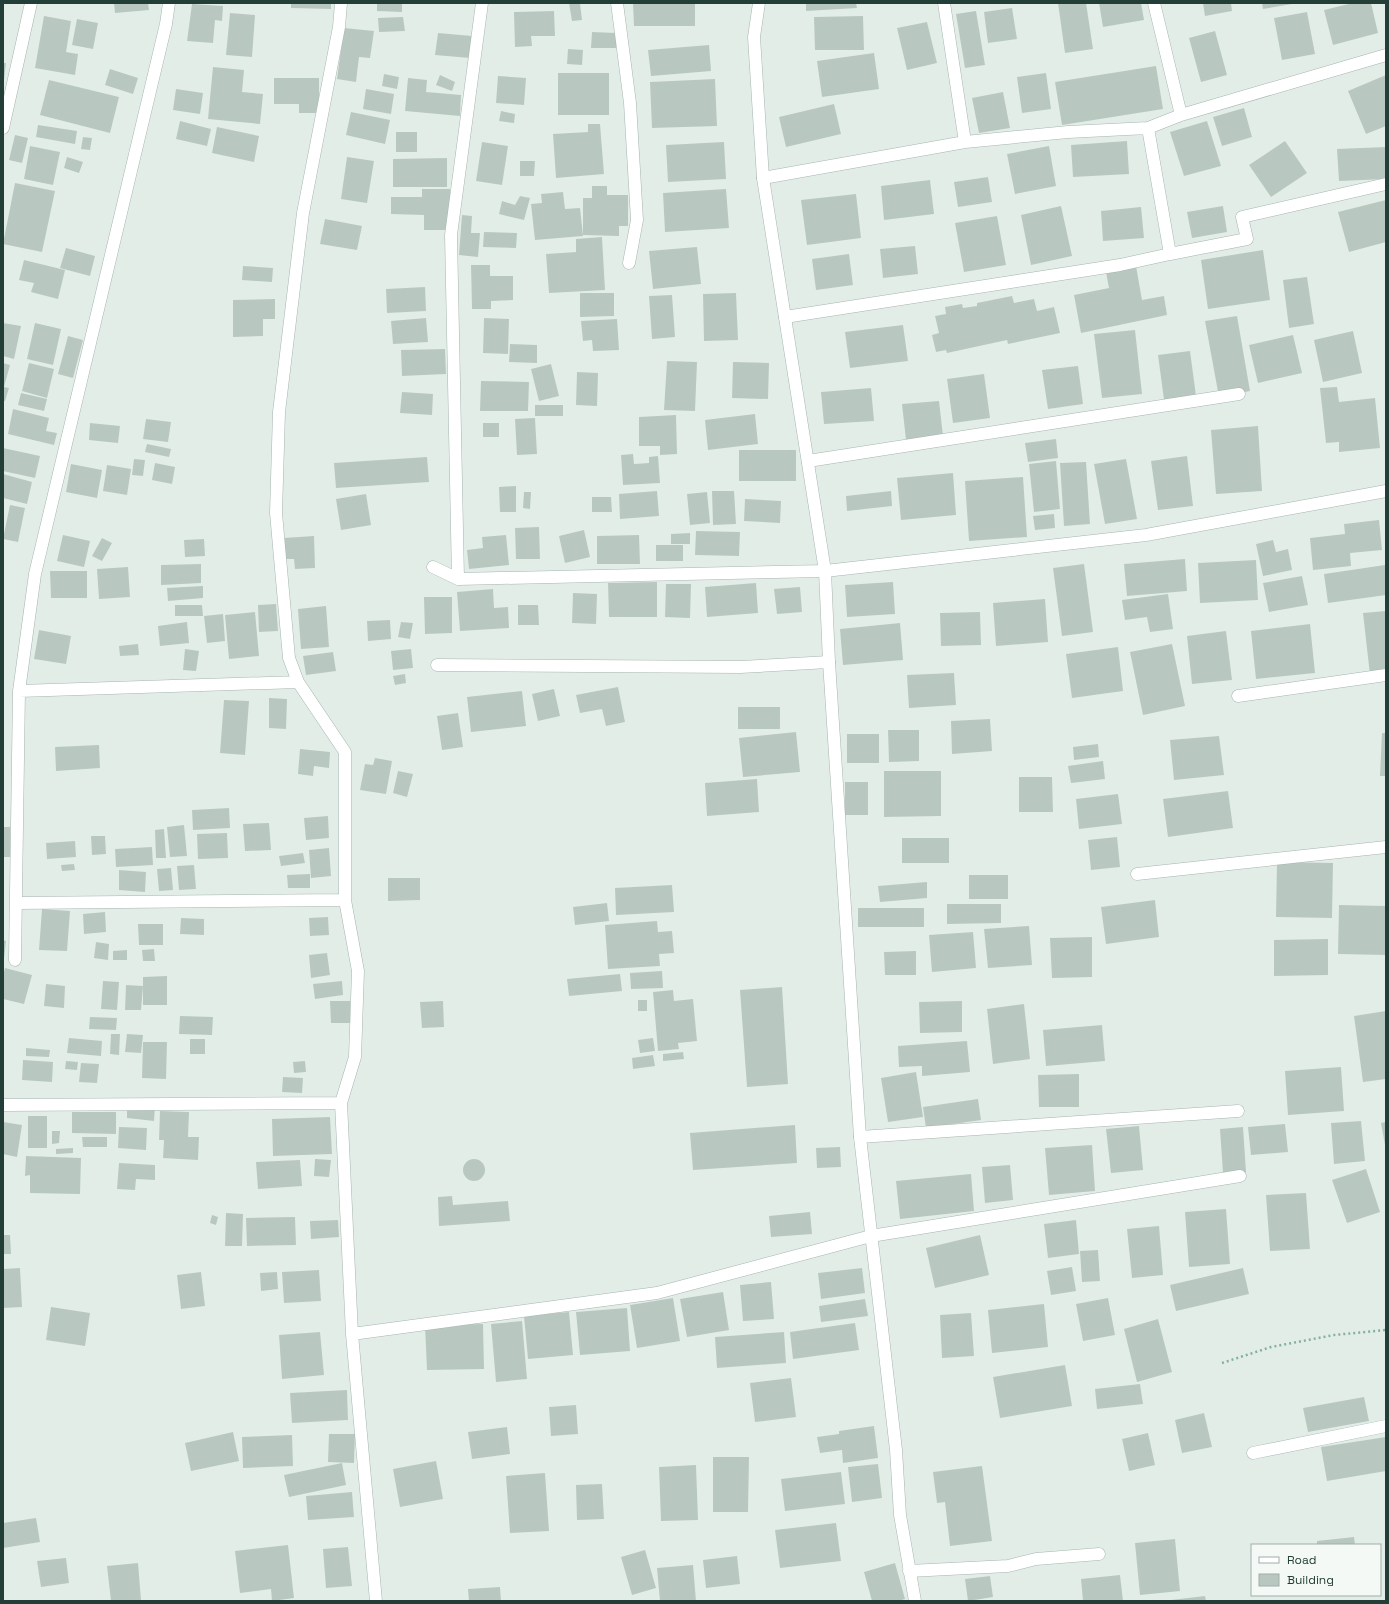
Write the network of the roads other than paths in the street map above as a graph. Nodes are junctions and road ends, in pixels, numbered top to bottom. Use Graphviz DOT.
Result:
graph roads {
  1 [pos="31,3"];
  2 [pos="169,3"];
  3 [pos="341,3"];
  4 [pos="482,3"];
  5 [pos="617,3"];
  6 [pos="759,3"];
  7 [pos="944,3"];
  8 [pos="1154,3"];
  9 [pos="1386,55"];
  10 [pos="1181,115"];
  11 [pos="3,128"];
  12 [pos="1148,128"];
  13 [pos="965,142"];
  14 [pos="763,178"];
  15 [pos="1386,184"];
  16 [pos="1170,254"];
  17 [pos="629,263"];
  18 [pos="785,317"];
  19 [pos="1239,394"];
  20 [pos="808,461"];
  21 [pos="1386,491"];
  22 [pos="433,567"];
  23 [pos="825,571"];
  24 [pos="458,579"];
  25 [pos="829,662"];
  26 [pos="437,665"];
  27 [pos="1386,675"];
  28 [pos="298,682"];
  29 [pos="19,691"];
  30 [pos="1238,696"];
  31 [pos="1386,847"];
  32 [pos="1137,874"];
  33 [pos="345,900"];
  34 [pos="17,903"];
  35 [pos="15,960"];
  36 [pos="341,1103"];
  37 [pos="3,1105"];
  38 [pos="1238,1110"];
  39 [pos="860,1138"];
  40 [pos="1240,1176"];
  41 [pos="871,1236"];
  42 [pos="352,1334"];
  43 [pos="1386,1426"];
  44 [pos="1253,1453"];
  45 [pos="1099,1554"];
  46 [pos="909,1571"];
  47 [pos="376,1601"];
  48 [pos="915,1601"];
  1 -- 11 [label="street"];
  2 -- 29 [label="street"];
  3 -- 28 [label="street"];
  4 -- 24 [label="street"];
  5 -- 17 [label="street"];
  6 -- 14 [label="street"];
  7 -- 13 [label="street"];
  8 -- 10 [label="street"];
  9 -- 10 [label="street"];
  10 -- 12 [label="street"];
  12 -- 13 [label="street"];
  12 -- 16 [label="street"];
  13 -- 14 [label="street"];
  14 -- 18 [label="street"];
  15 -- 16 [label="street"];
  16 -- 18 [label="street"];
  18 -- 20 [label="street"];
  19 -- 20 [label="street"];
  20 -- 23 [label="street"];
  21 -- 23 [label="street"];
  22 -- 24 [label="street"];
  23 -- 24 [label="street"];
  23 -- 25 [label="street"];
  25 -- 26 [label="street"];
  25 -- 39 [label="street"];
  27 -- 30 [label="street"];
  28 -- 29 [label="street"];
  28 -- 33 [label="street"];
  29 -- 34 [label="street"];
  31 -- 32 [label="street"];
  33 -- 34 [label="street"];
  33 -- 36 [label="street"];
  34 -- 35 [label="street"];
  36 -- 37 [label="street"];
  36 -- 42 [label="street"];
  38 -- 39 [label="street"];
  39 -- 41 [label="street"];
  40 -- 41 [label="street"];
  41 -- 42 [label="street"];
  41 -- 46 [label="street"];
  42 -- 47 [label="street"];
  43 -- 44 [label="street"];
  45 -- 46 [label="street"];
  46 -- 48 [label="street"];
}
